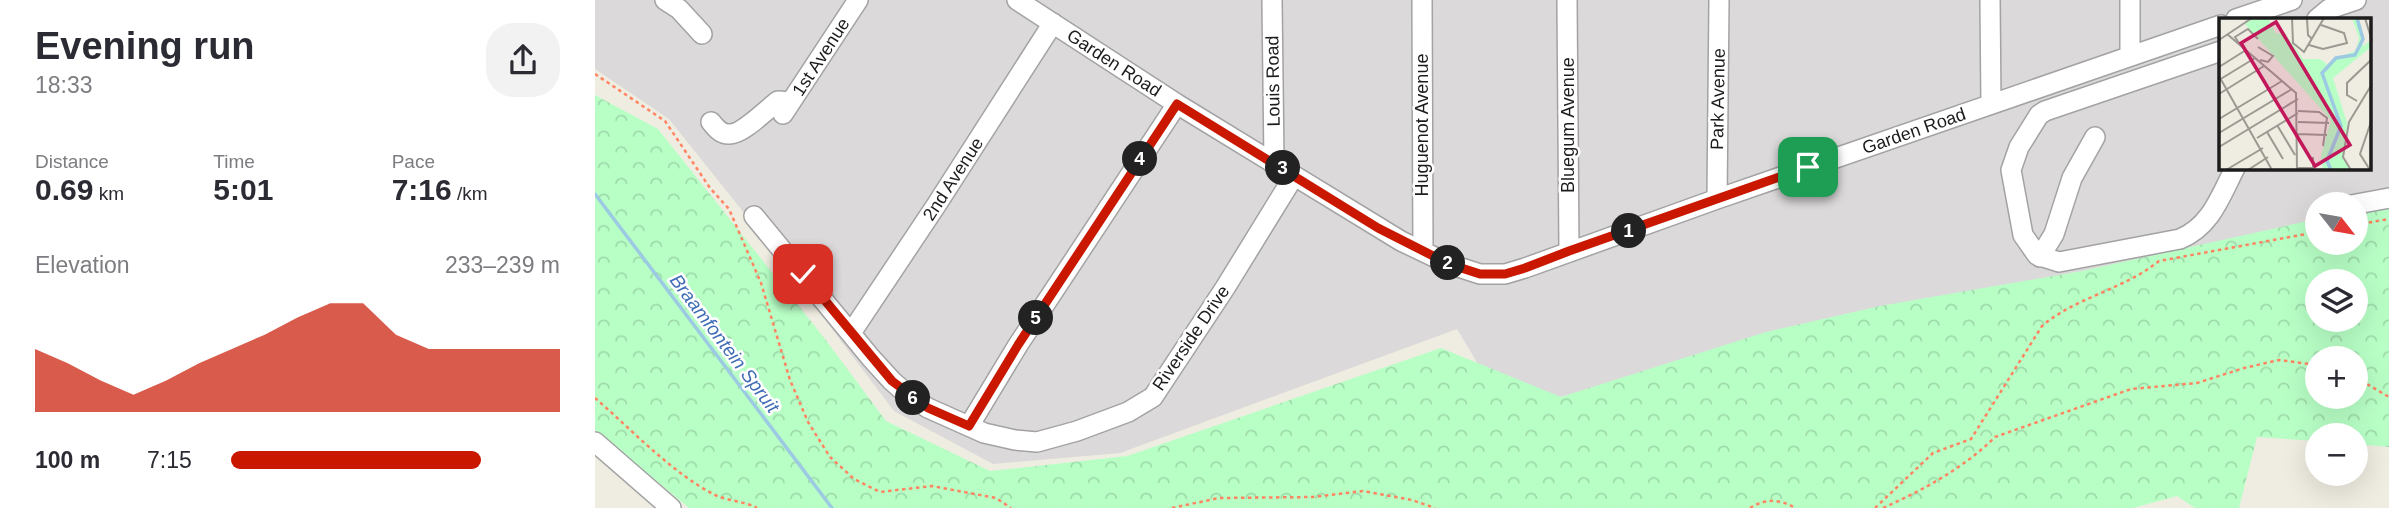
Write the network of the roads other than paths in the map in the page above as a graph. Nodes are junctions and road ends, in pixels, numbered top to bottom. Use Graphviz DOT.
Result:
graph roads {
  1 [pos="665,0"];
  2 [pos="858,0"];
  3 [pos="1017,0"];
  4 [pos="1272,0"];
  5 [pos="1422,0"];
  6 [pos="1567,0"];
  7 [pos="1719,0"];
  8 [pos="1990,0"];
  9 [pos="2130,0"];
  10 [pos="2356,0"];
  11 [pos="2282,6"];
  12 [pos="2240,18"];
  13 [pos="2318,18"];
  14 [pos="1053,23"];
  15 [pos="2219,25"];
  16 [pos="702,34"];
  17 [pos="2219,52"];
  18 [pos="2130,56"];
  19 [pos="1177,104"];
  20 [pos="1991,104"];
  21 [pos="711,122"];
  22 [pos="2095,137"];
  23 [pos="1274,162"];
  24 [pos="2234,170"];
  25 [pos="1294,176"];
  26 [pos="2389,198"];
  27 [pos="1717,199"];
  28 [pos="2368,202"];
  29 [pos="754,216"];
  30 [pos="1423,251"];
  31 [pos="1569,251"];
  32 [pos="2040,257"];
  33 [pos="851,333"];
  34 [pos="969,426"];
  35 [pos="595,442"];
  36 [pos="671,508"];
  1 -- 16 [label="street"];
  2 -- 21 [label="street, 1st Avenue"];
  3 -- 14 [label="street, Garden Road"];
  4 -- 23 [label="street, Louis Road"];
  5 -- 30 [label="street, Huguenot Avenue"];
  6 -- 31 [label="street, Bluegum Avenue"];
  7 -- 27 [label="street, Park Avenue"];
  8 -- 20 [label="street"];
  9 -- 18 [label="street"];
  10 -- 13 [label="street"];
  11 -- 12 [label="street"];
  14 -- 19 [label="street, Garden Road"];
  14 -- 33 [label="street, 2nd Avenue"];
  15 -- 18 [label="street, Garden Road"];
  17 -- 32 [label="street"];
  18 -- 20 [label="street, Garden Road"];
  19 -- 23 [label="street, Garden Road"];
  19 -- 34 [label="street"];
  20 -- 27 [label="street, Garden Road"];
  22 -- 32 [label="street"];
  23 -- 25 [label="street, Garden Road"];
  24 -- 32 [label="street"];
  25 -- 30 [label="street, Garden Road"];
  25 -- 34 [label="street, Riverside Drive"];
  26 -- 28 [label="street"];
  27 -- 31 [label="street, Garden Road"];
  29 -- 33 [label="street, Riverside Drive"];
  30 -- 31 [label="street, Garden Road"];
  33 -- 34 [label="street, Riverside Drive"];
  35 -- 36 [label="street"];
}
